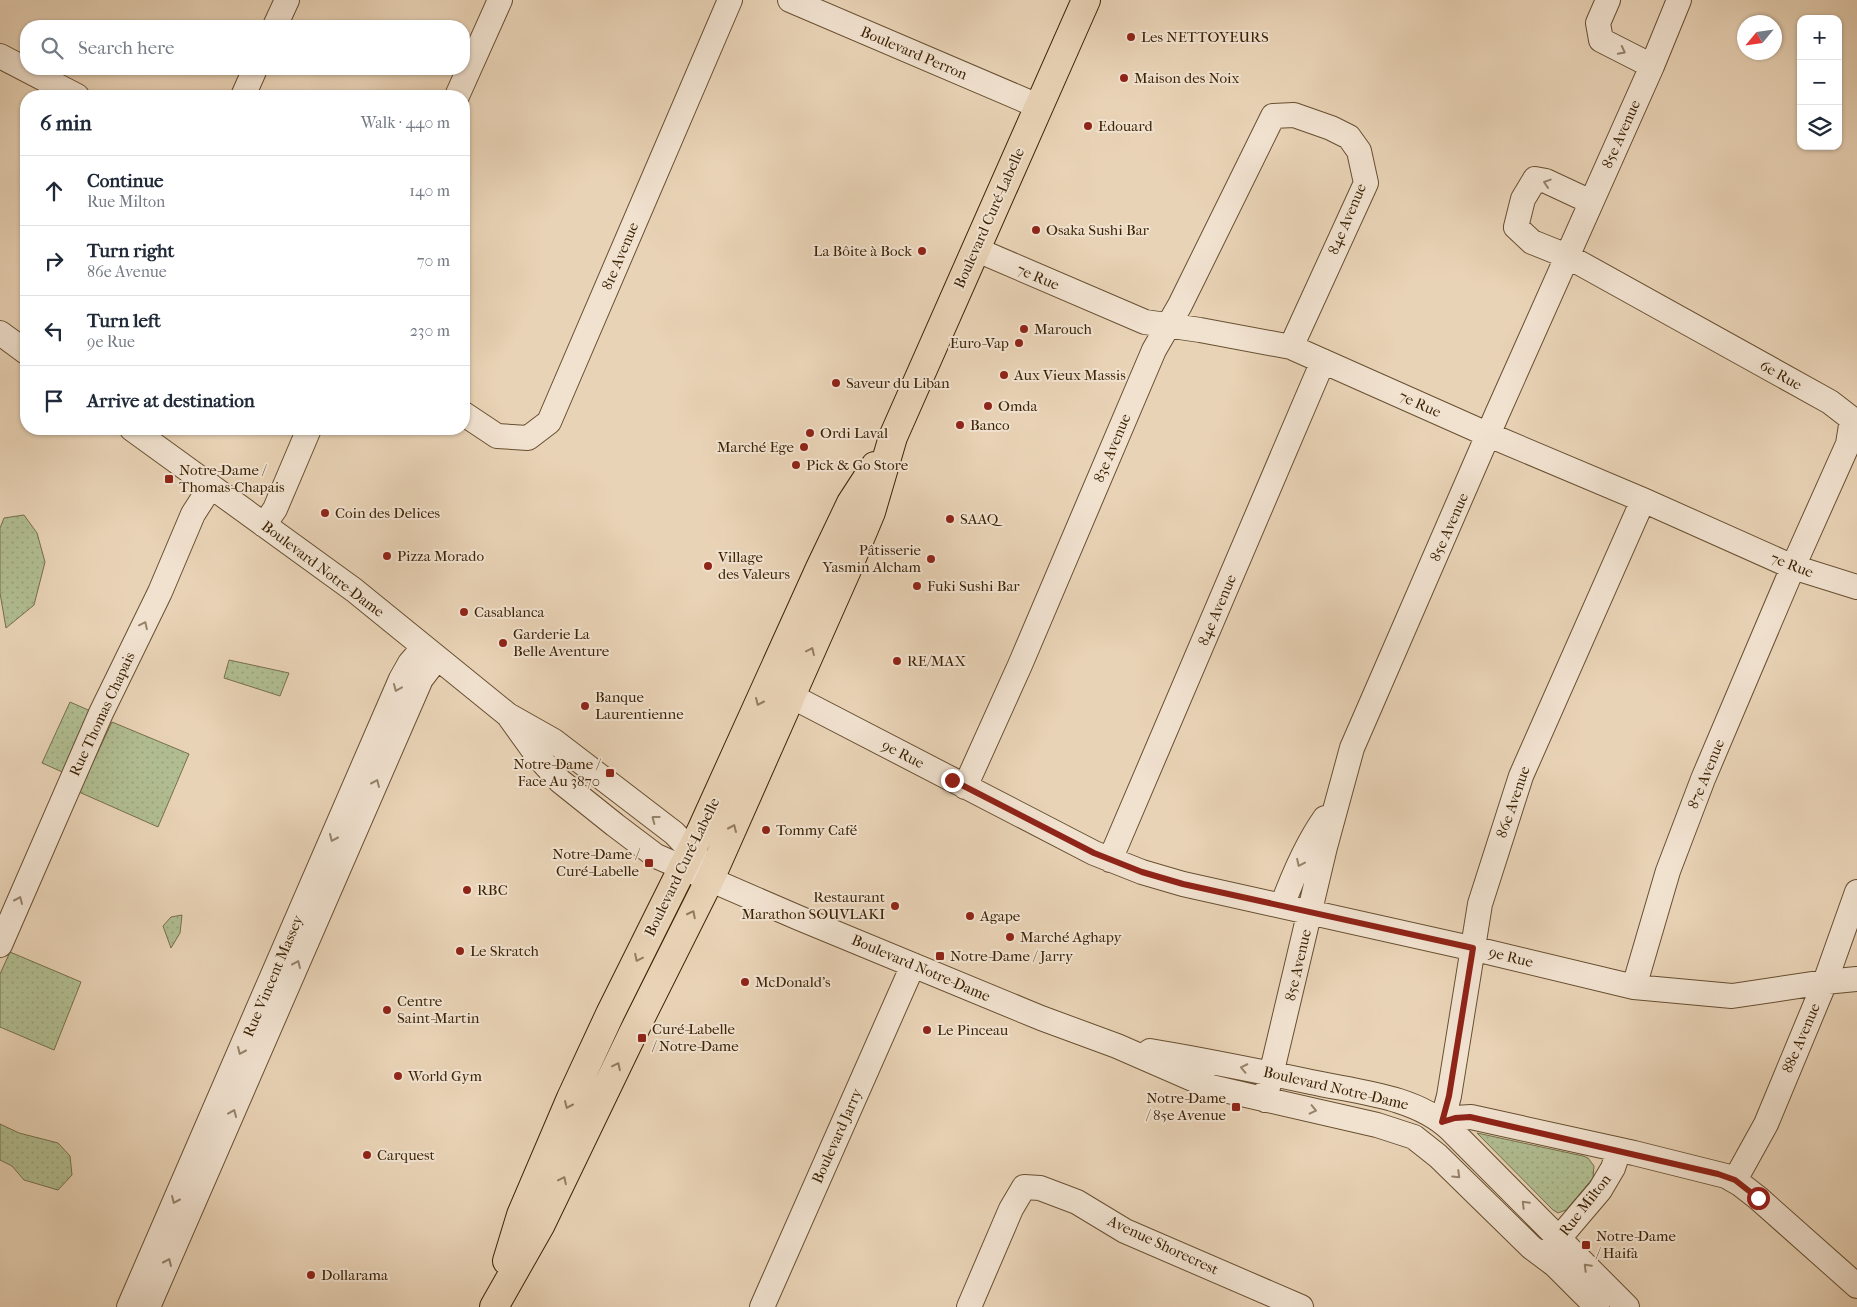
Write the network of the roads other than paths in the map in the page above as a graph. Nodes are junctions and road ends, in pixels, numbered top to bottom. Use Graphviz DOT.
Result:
graph roads {
  1 [pos="287,0"];
  2 [pos="500,0"];
  3 [pos="730,0"];
  4 [pos="790,0"];
  5 [pos="1086,0"];
  6 [pos="1608,0"];
  7 [pos="1672,2"];
  8 [pos="278,20"];
  9 [pos="0,56"];
  10 [pos="20,66"];
  11 [pos="1652,66"];
  12 [pos="470,69"];
  13 [pos="37,75"];
  14 [pos="252,75"];
  15 [pos="467,75"];
  16 [pos="65,90"];
  17 [pos="245,90"];
  18 [pos="461,90"];
  19 [pos="1038,106"];
  20 [pos="1273,116"];
  21 [pos="1591,202"];
  22 [pos="975,249"];
  23 [pos="1567,256"];
  24 [pos="1168,326"];
  25 [pos="0,333"];
  26 [pos="1291,347"];
  27 [pos="20,348"];
  28 [pos="1323,361"];
  29 [pos="470,418"];
  30 [pos="140,435"];
  31 [pos="306,435"];
  32 [pos="1489,435"];
  33 [pos="893,437"];
  34 [pos="210,486"];
  35 [pos="1643,500"];
  36 [pos="264,525"];
  37 [pos="1793,567"];
  38 [pos="1857,587"];
  39 [pos="430,653"];
  40 [pos="791,696"];
  41 [pos="965,787"];
  42 [pos="1337,800"];
  43 [pos="687,859"];
  44 [pos="1110,860"];
  45 [pos="716,879"];
  46 [pos="1857,892"];
  47 [pos="1282,906"];
  48 [pos="1310,912"];
  49 [pos="0,945"];
  50 [pos="1473,948"];
  51 [pos="913,965"];
  52 [pos="1857,979"];
  53 [pos="1825,982"];
  54 [pos="1634,987"];
  55 [pos="1117,1046"];
  56 [pos="1272,1073"];
  57 [pos="1265,1100"];
  58 [pos="1442,1122"];
  59 [pos="1619,1150"];
  60 [pos="1735,1180"];
  61 [pos="1551,1247"];
  62 [pos="1857,1286"];
  63 [pos="128,1307"];
  64 [pos="148,1307"];
  65 [pos="493,1307"];
  66 [pos="762,1307"];
  67 [pos="969,1307"];
  68 [pos="1301,1307"];
  69 [pos="1597,1307"];
  70 [pos="1627,1307"];
  1 -- 8 [label="street"];
  2 -- 12 [label="street"];
  3 -- 29 [label="street, 81e Avenue"];
  4 -- 19 [label="street, Boulevard Perron"];
  5 -- 19 [label="main road, Boulevard Curé-Labelle"];
  6 -- 11 [label="street, one-way"];
  7 -- 11 [label="street, 85e Avenue"];
  9 -- 10 [label="street"];
  11 -- 21 [label="street, 85e Avenue"];
  13 -- 16 [label="street"];
  14 -- 17 [label="street"];
  15 -- 18 [label="street"];
  19 -- 22 [label="main road, Boulevard Curé-Labelle"];
  20 -- 24 [label="street, 83e Avenue"];
  20 -- 26 [label="street, 84e Avenue"];
  21 -- 23 [label="street, 85e Avenue"];
  21 -- 23 [label="street, one-way"];
  22 -- 24 [label="street, 7e Rue"];
  22 -- 33 [label="main road, Boulevard Curé-Labelle"];
  23 -- 32 [label="street, 85e Avenue"];
  23 -- 37 [label="street, 6e Rue"];
  24 -- 26 [label="street, 7e Rue"];
  24 -- 41 [label="street, 83e Avenue"];
  25 -- 27 [label="street"];
  26 -- 28 [label="street, 7e Rue"];
  28 -- 32 [label="street, 7e Rue"];
  28 -- 44 [label="street, 84e Avenue"];
  30 -- 34 [label="street, Boulevard Notre-Dame"];
  31 -- 36 [label="street"];
  32 -- 35 [label="street, 7e Rue"];
  32 -- 42 [label="street, 85e Avenue"];
  40 -- 33 [label="main road, Boulevard Curé-Labelle, one-way"];
  33 -- 43 [label="main road, Boulevard Curé-Labelle, one-way"];
  34 -- 36 [label="street, Boulevard Notre-Dame"];
  49 -- 34 [label="street, Rue Thomas Chapais, one-way"];
  35 -- 37 [label="street, 7e Rue"];
  35 -- 50 [label="street, 86e Avenue"];
  36 -- 39 [label="street, Boulevard Notre-Dame"];
  37 -- 38 [label="street, 7e Rue"];
  37 -- 54 [label="street, 87e Avenue"];
  39 -- 43 [label="street, Boulevard Notre-Dame"];
  39 -- 63 [label="street, Rue Vincent Massey, one-way"];
  64 -- 39 [label="street, Rue Vincent Massey, one-way"];
  40 -- 41 [label="street, 9e Rue"];
  45 -- 40 [label="main road, Boulevard Curé-Labelle, one-way"];
  41 -- 44 [label="street, 9e Rue"];
  42 -- 47 [label="street, 85e Avenue, one-way"];
  42 -- 48 [label="street, 85e Avenue"];
  43 -- 45 [label="street, Boulevard Notre-Dame"];
  43 -- 65 [label="main road, Boulevard Curé-Labelle, one-way"];
  44 -- 47 [label="street, 9e Rue"];
  45 -- 51 [label="street, Boulevard Notre-Dame"];
  65 -- 45 [label="main road, Boulevard Curé-Labelle, one-way"];
  46 -- 53 [label="street, 88e Avenue"];
  47 -- 48 [label="street, 9e Rue"];
  48 -- 50 [label="street, 9e Rue"];
  48 -- 56 [label="street, 85e Avenue"];
  50 -- 54 [label="street, 9e Rue"];
  50 -- 58 [label="street, 86e Avenue"];
  51 -- 55 [label="street, Boulevard Notre-Dame"];
  51 -- 66 [label="street, Boulevard Jarry"];
  52 -- 53 [label="street, 9e Rue"];
  53 -- 54 [label="street, 9e Rue"];
  53 -- 60 [label="street, 88e Avenue"];
  56 -- 55 [label="street, Boulevard Notre-Dame, one-way"];
  55 -- 57 [label="street, Boulevard Notre-Dame"];
  56 -- 57 [label="street, 85e Avenue"];
  56 -- 58 [label="street, Boulevard Notre-Dame"];
  57 -- 61 [label="street, Boulevard Notre-Dame, one-way"];
  58 -- 59 [label="street"];
  61 -- 58 [label="street, Boulevard Notre-Dame, one-way"];
  59 -- 60 [label="street"];
  59 -- 61 [label="street, Rue Milton"];
  60 -- 62 [label="street"];
  61 -- 69 [label="street, Boulevard Notre-Dame"];
  70 -- 61 [label="street, Boulevard Notre-Dame, one-way"];
  67 -- 68 [label="street, Avenue Shorecrest"];
}
